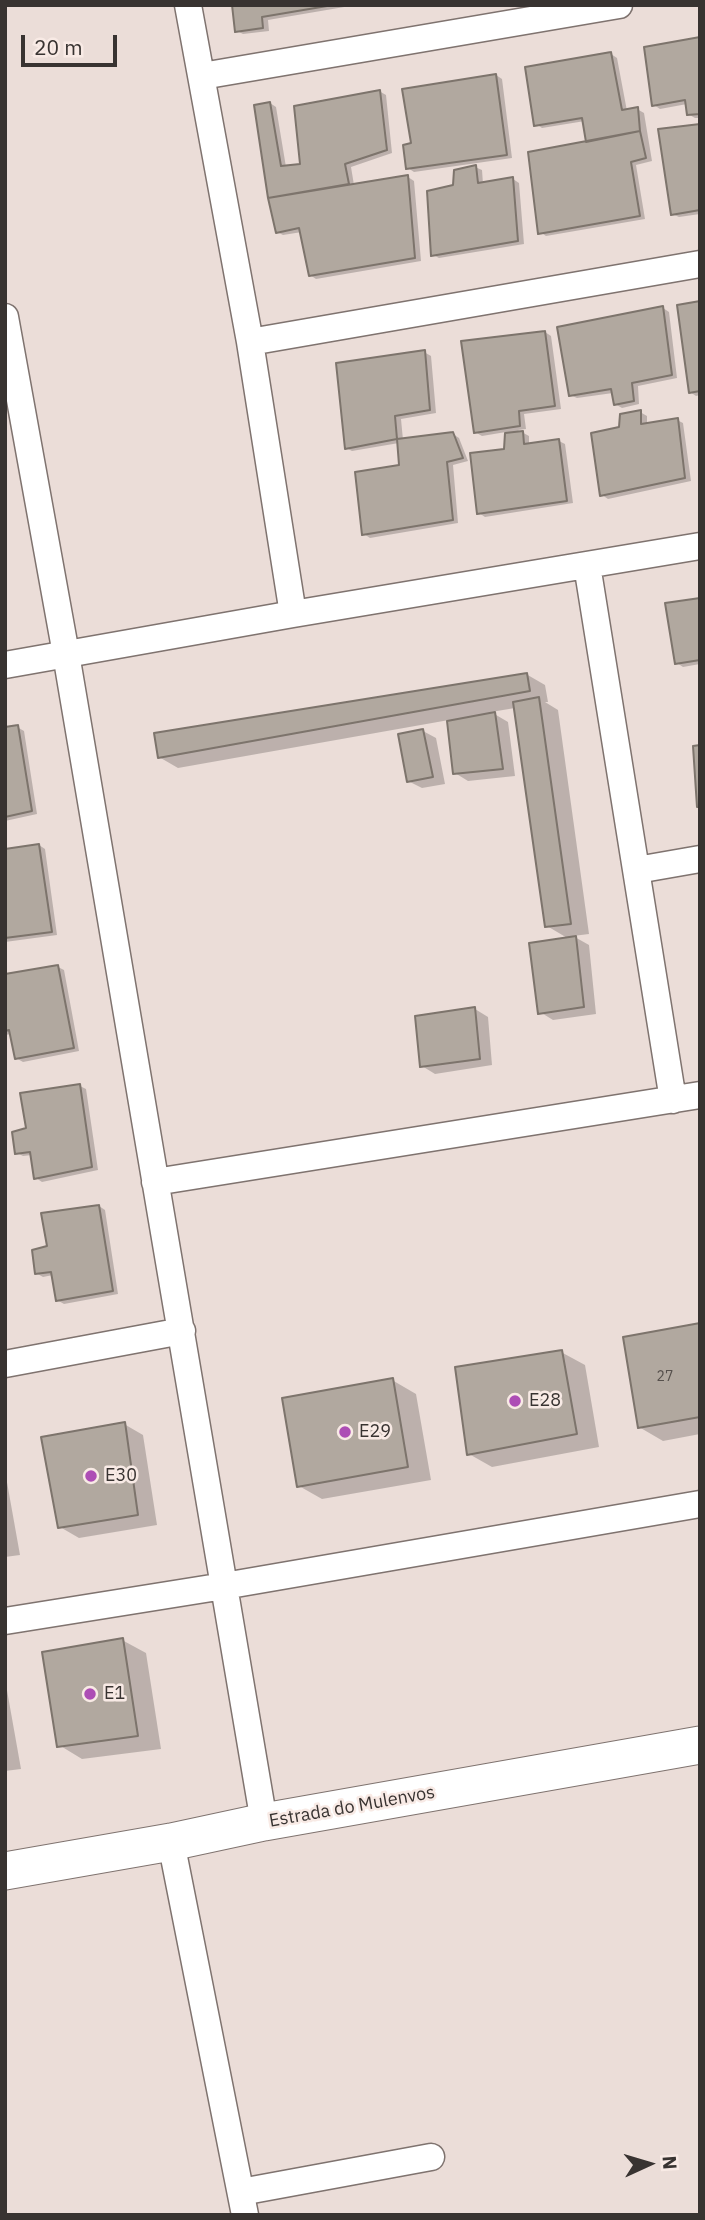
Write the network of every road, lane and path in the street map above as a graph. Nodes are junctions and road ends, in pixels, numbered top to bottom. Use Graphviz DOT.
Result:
graph roads {
  1 [pos="188,5"];
  2 [pos="619,5"];
  3 [pos="202,76"];
  4 [pos="700,264"];
  5 [pos="5,317"];
  6 [pos="250,342"];
  7 [pos="11,391"];
  8 [pos="700,546"];
  9 [pos="587,565"];
  10 [pos="293,614"];
  11 [pos="66,654"];
  12 [pos="5,665"];
  13 [pos="700,859"];
  14 [pos="636,870"];
  15 [pos="700,1096"];
  16 [pos="673,1100"];
  17 [pos="155,1182"];
  18 [pos="182,1331"];
  19 [pos="5,1364"];
  20 [pos="700,1504"];
  21 [pos="224,1586"];
  22 [pos="5,1621"];
  23 [pos="700,1745"];
  24 [pos="264,1822"];
  25 [pos="172,1842"];
  26 [pos="5,1871"];
  27 [pos="432,2157"];
  28 [pos="243,2204"];
  1 -- 3 [label="street"];
  2 -- 3 [label="street"];
  3 -- 6 [label="street"];
  4 -- 6 [label="street"];
  5 -- 7 [label="street"];
  6 -- 10 [label="street"];
  7 -- 11 [label="street"];
  8 -- 9 [label="street"];
  9 -- 10 [label="street"];
  9 -- 14 [label="street"];
  10 -- 11 [label="street"];
  11 -- 12 [label="street"];
  11 -- 17 [label="street"];
  13 -- 14 [label="street"];
  14 -- 16 [label="street"];
  15 -- 16 [label="street"];
  16 -- 17 [label="street"];
  17 -- 18 [label="street"];
  18 -- 19 [label="street"];
  18 -- 21 [label="street"];
  20 -- 21 [label="street"];
  21 -- 22 [label="street"];
  21 -- 24 [label="street"];
  23 -- 24 [label="street, Estrada do Mulenvos"];
  24 -- 25 [label="street, Estrada do Mulenvos"];
  25 -- 26 [label="street, Estrada do Mulenvos"];
  25 -- 28 [label="street"];
  27 -- 28 [label="street"];
}
